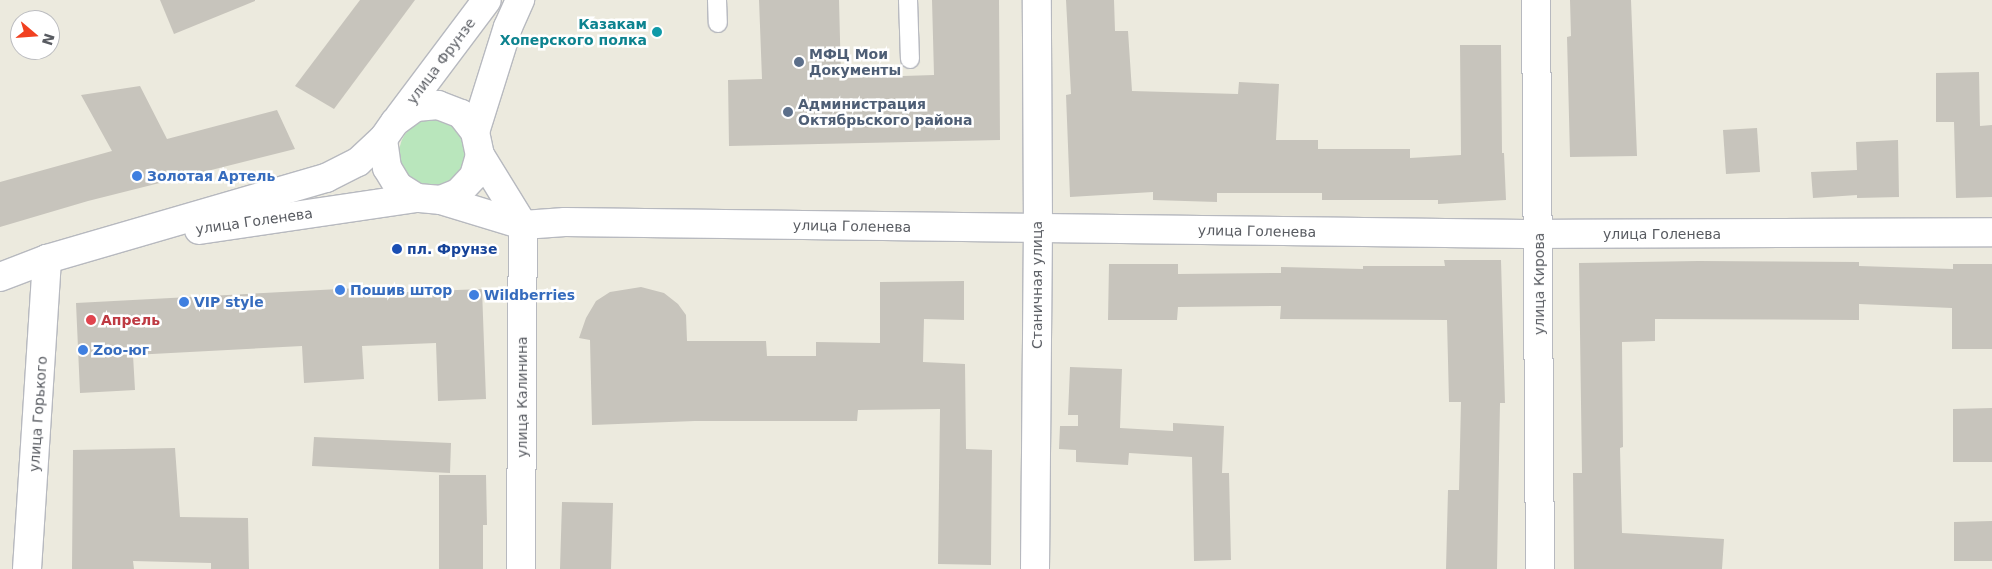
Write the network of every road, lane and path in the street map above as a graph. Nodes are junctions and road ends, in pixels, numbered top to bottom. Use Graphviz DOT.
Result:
graph roads {
  1 [pos="487,0"];
  2 [pos="520,0"];
  3 [pos="717,0"];
  4 [pos="908,0"];
  5 [pos="1037,0"];
  6 [pos="1536,0"];
  7 [pos="718,23"];
  8 [pos="910,59"];
  9 [pos="390,131"];
  10 [pos="478,143"];
  11 [pos="429,199"];
  12 [pos="523,225"];
  13 [pos="1038,228"];
  14 [pos="1992,232"];
  15 [pos="1539,234"];
  16 [pos="91,246"];
  17 [pos="47,259"];
  18 [pos="0,277"];
  19 [pos="27,569"];
  20 [pos="521,569"];
  21 [pos="1035,569"];
  22 [pos="1540,569"];
  1 -- 9 [label="street, улица Фрунзе"];
  2 -- 10 [label="street"];
  3 -- 7 [label="lane"];
  4 -- 8 [label="lane"];
  5 -- 13 [label="street, Станичная улица"];
  6 -- 15 [label="street, улица Кирова"];
  9 -- 10 [label="street"];
  9 -- 11 [label="street"];
  9 -- 16 [label="street, улица Голенева"];
  10 -- 11 [label="street"];
  10 -- 12 [label="street"];
  11 -- 12 [label="street, улица Голенева"];
  11 -- 16 [label="street, улица Голенева"];
  12 -- 13 [label="street, улица Голенева"];
  12 -- 20 [label="street, улица Калинина"];
  13 -- 15 [label="street, улица Голенева"];
  13 -- 21 [label="street, Станичная улица"];
  14 -- 15 [label="street, улица Голенева"];
  15 -- 22 [label="street, улица Кирова"];
  16 -- 17 [label="street, улица Голенева"];
  17 -- 18 [label="street, улица Голенева"];
  17 -- 19 [label="street, улица Горького"];
}
